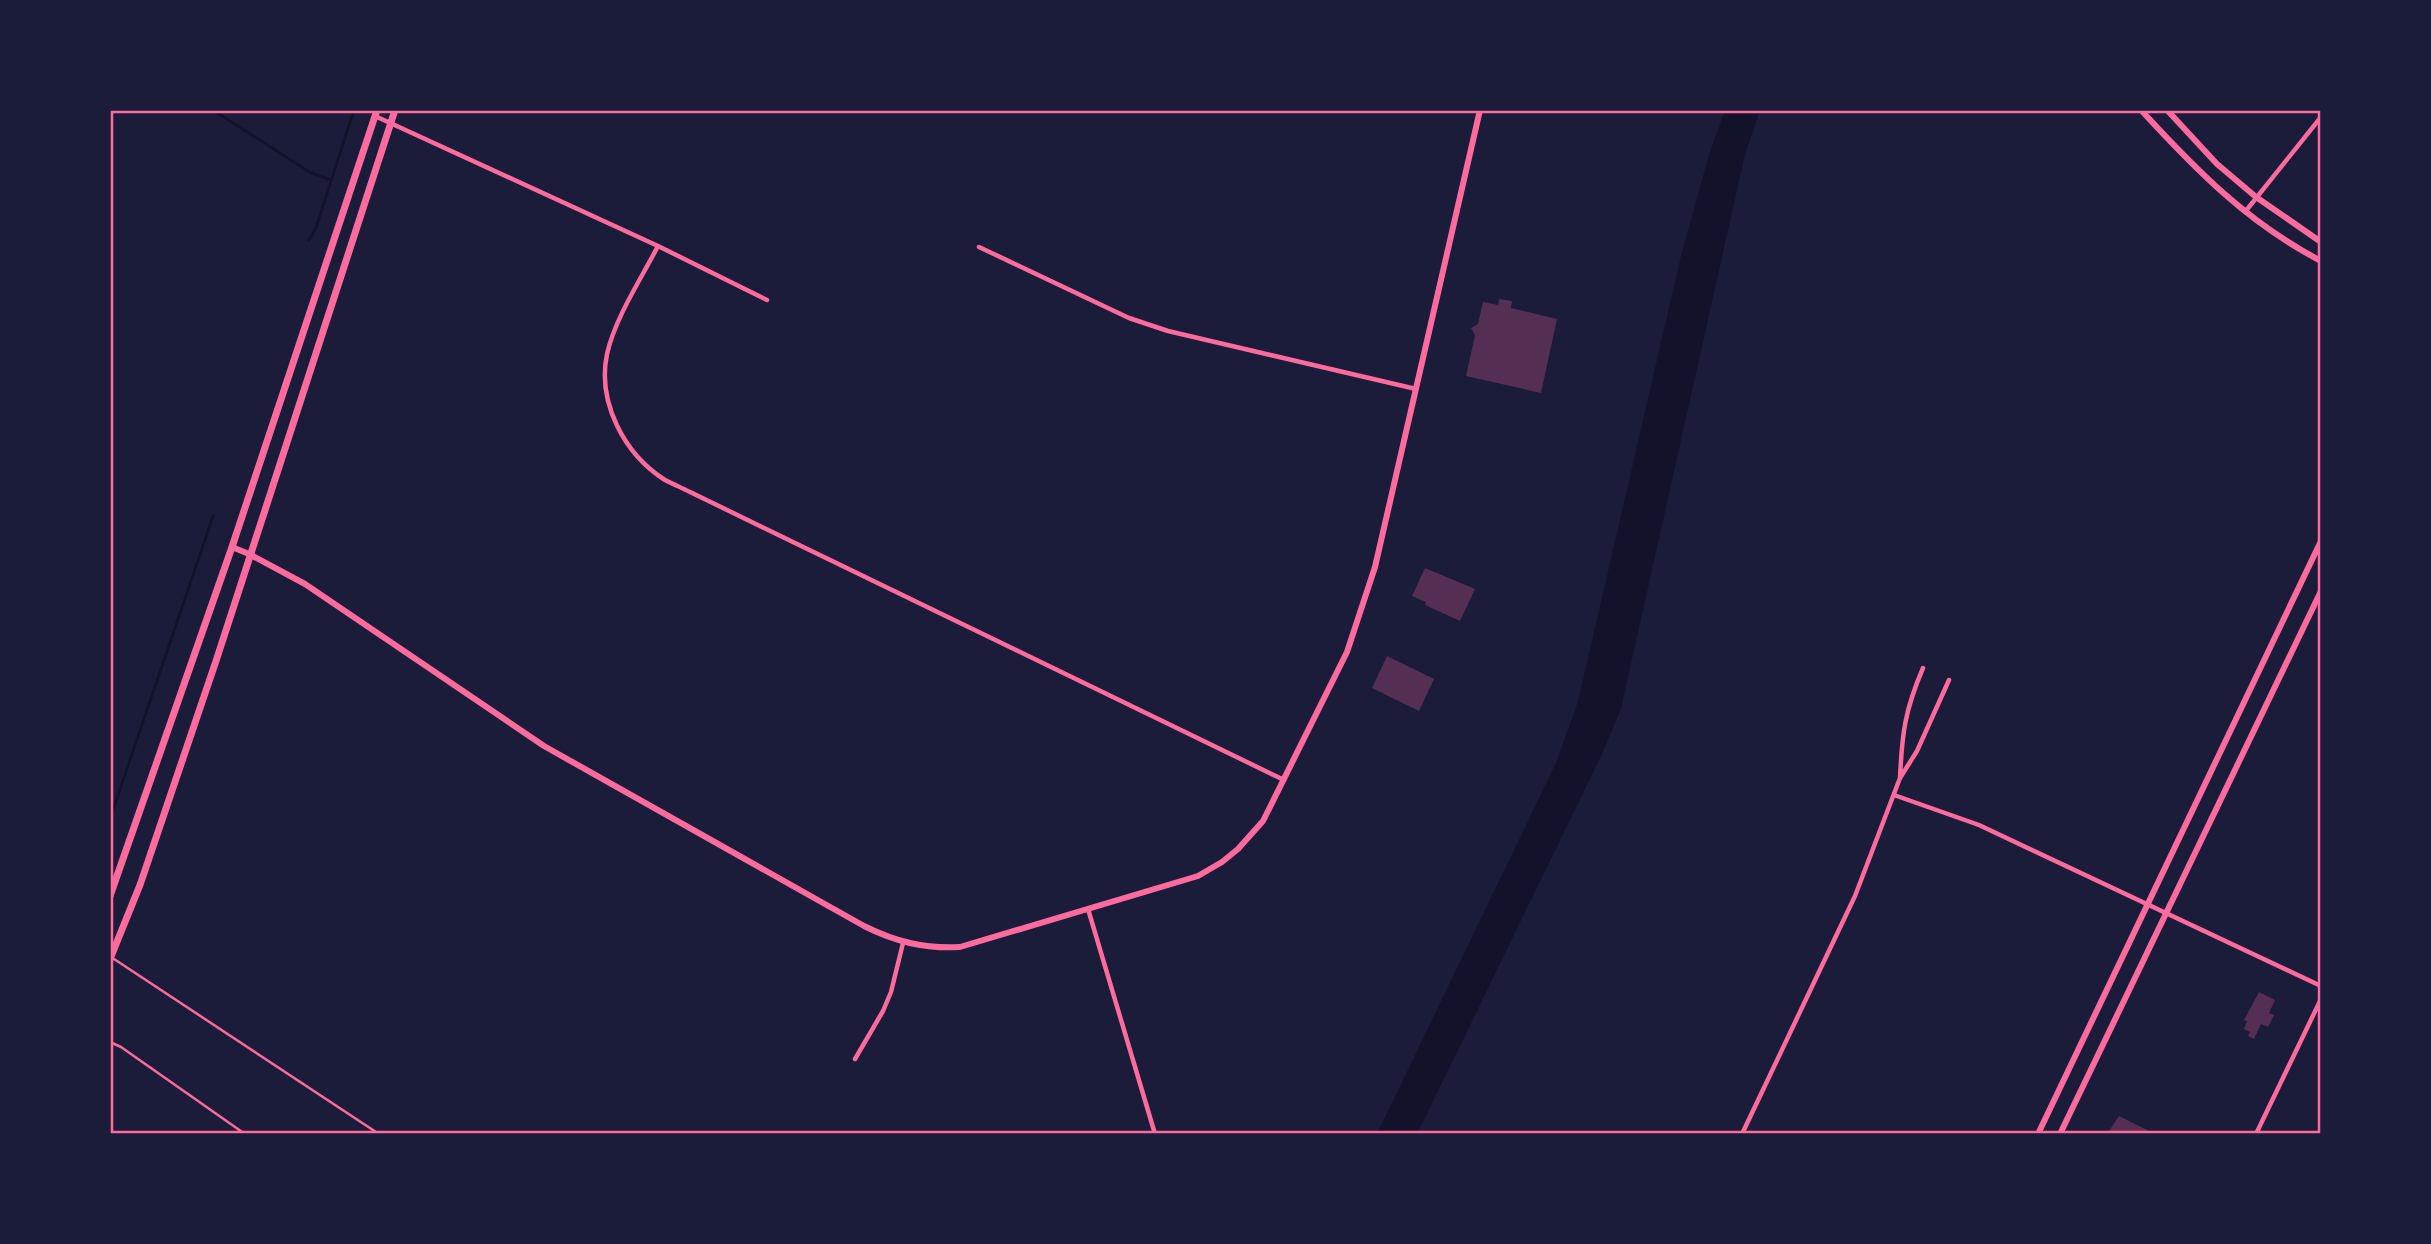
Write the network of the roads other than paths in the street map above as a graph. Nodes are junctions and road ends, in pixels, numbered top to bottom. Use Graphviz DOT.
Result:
graph roads {
  1 [pos="395,110"];
  2 [pos="1480,110"];
  3 [pos="2141,110"];
  4 [pos="2167,110"];
  5 [pos="376,113"];
  6 [pos="2321,117"];
  7 [pos="391,123"];
  8 [pos="2256,197"];
  9 [pos="2244,213"];
  10 [pos="2321,242"];
  11 [pos="658,246"];
  12 [pos="979,247"];
  13 [pos="2321,261"];
  14 [pos="767,300"];
  15 [pos="1416,389"];
  16 [pos="2321,541"];
  17 [pos="232,547"];
  18 [pos="249,554"];
  19 [pos="2321,592"];
  20 [pos="1923,668"];
  21 [pos="1949,680"];
  22 [pos="1900,778"];
  23 [pos="1285,780"];
  24 [pos="1895,795"];
  25 [pos="110,896"];
  26 [pos="2148,904"];
  27 [pos="1088,909"];
  28 [pos="2165,912"];
  29 [pos="903,943"];
  30 [pos="111,958"];
  31 [pos="2321,986"];
  32 [pos="2321,999"];
  33 [pos="110,1042"];
  34 [pos="855,1059"];
  35 [pos="245,1134"];
  36 [pos="379,1134"];
  37 [pos="1155,1134"];
  38 [pos="1742,1134"];
  39 [pos="2038,1134"];
  40 [pos="2060,1134"];
  41 [pos="2256,1134"];
  1 -- 7 [label="main road"];
  2 -- 15 [label="street"];
  3 -- 9 [label="street"];
  4 -- 8 [label="street"];
  5 -- 7 [label="street"];
  5 -- 17 [label="main road"];
  6 -- 8 [label="street"];
  7 -- 11 [label="street"];
  7 -- 18 [label="main road"];
  8 -- 9 [label="street"];
  8 -- 10 [label="street"];
  9 -- 13 [label="street"];
  11 -- 14 [label="street"];
  11 -- 23 [label="street"];
  12 -- 15 [label="street"];
  15 -- 23 [label="street"];
  16 -- 26 [label="street"];
  17 -- 18 [label="street"];
  17 -- 25 [label="main road"];
  18 -- 29 [label="street"];
  18 -- 30 [label="main road"];
  19 -- 28 [label="street"];
  20 -- 22 [label="street"];
  21 -- 22 [label="street"];
  22 -- 24 [label="street"];
  23 -- 27 [label="street"];
  24 -- 26 [label="street"];
  24 -- 38 [label="street"];
  26 -- 28 [label="street"];
  26 -- 39 [label="street"];
  27 -- 29 [label="street"];
  27 -- 37 [label="street"];
  28 -- 31 [label="street"];
  28 -- 40 [label="street"];
  29 -- 34 [label="street"];
  30 -- 36 [label="lane"];
  32 -- 41 [label="street"];
  33 -- 35 [label="lane"];
}
